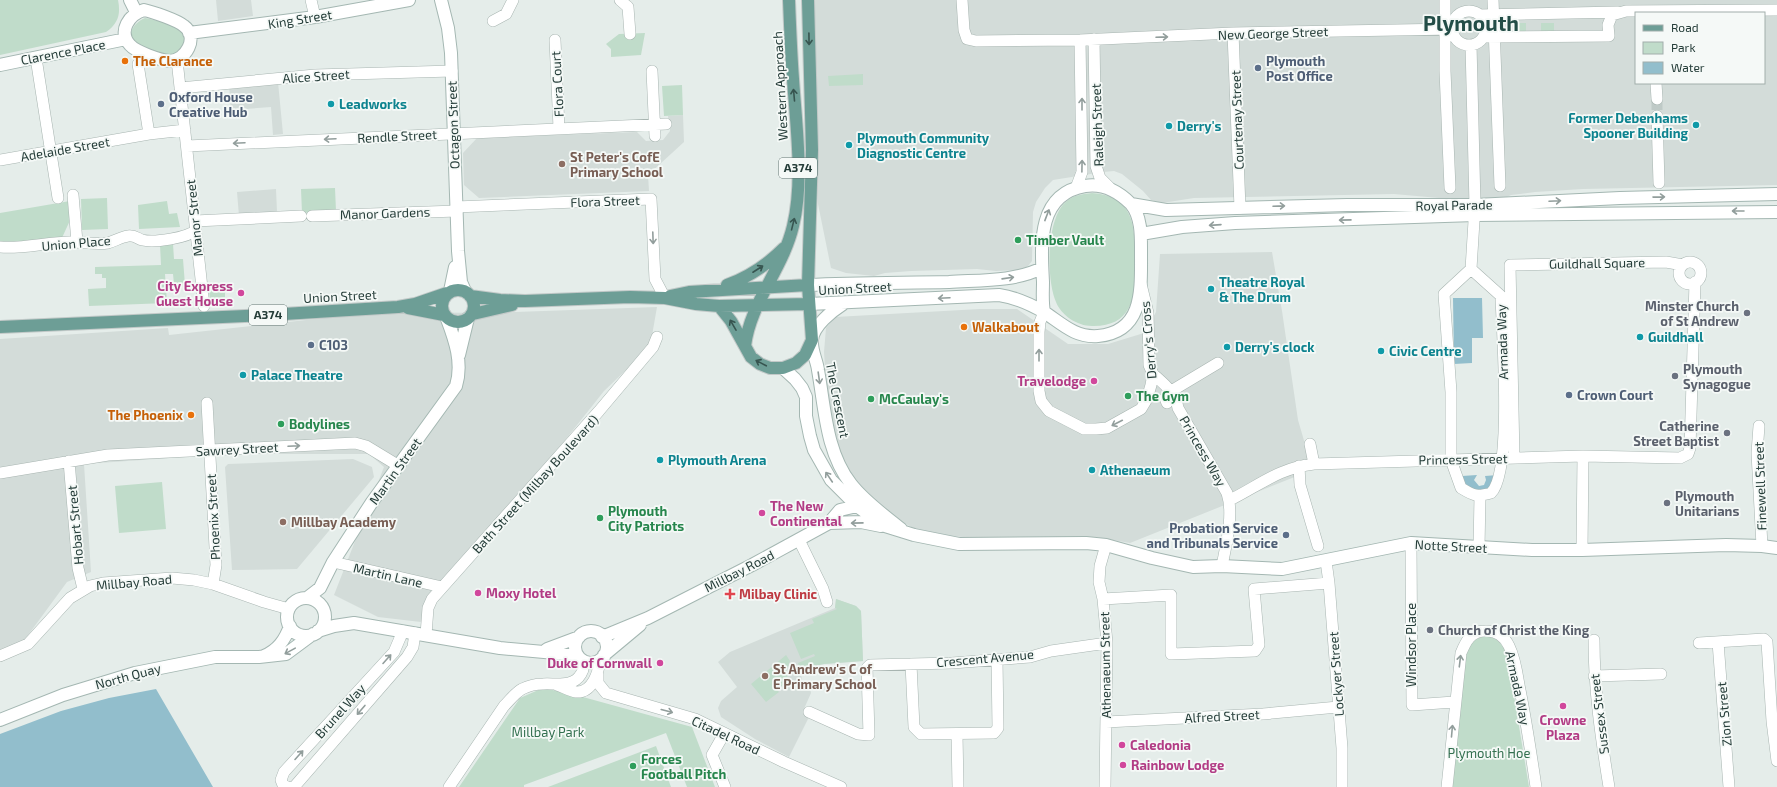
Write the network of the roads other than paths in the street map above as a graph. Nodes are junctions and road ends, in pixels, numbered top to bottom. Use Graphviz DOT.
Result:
graph roads {
  1 [pos="130,0"];
  2 [pos="311,0"];
  3 [pos="409,0"];
  4 [pos="441,0"];
  5 [pos="513,0"];
  6 [pos="620,0"];
  7 [pos="789,0"];
  8 [pos="808,0"];
  9 [pos="962,0"];
  10 [pos="1445,0"];
  11 [pos="1493,0"];
  12 [pos="1777,10"];
  13 [pos="136,12"];
  14 [pos="1618,12"];
  15 [pos="1654,12"];
  16 [pos="1480,15"];
  17 [pos="1493,15"];
  18 [pos="315,17"];
  19 [pos="493,21"];
  20 [pos="1449,29"];
  21 [pos="189,33"];
  22 [pos="1233,33"];
  23 [pos="630,34"];
  24 [pos="1489,37"];
  25 [pos="126,39"];
  26 [pos="1094,39"];
  27 [pos="555,40"];
  28 [pos="1080,40"];
  29 [pos="1471,45"];
  30 [pos="36,58"];
  31 [pos="177,60"];
  32 [pos="138,64"];
  33 [pos="0,65"];
  34 [pos="452,71"];
  35 [pos="652,71"];
  36 [pos="1656,84"];
  37 [pos="180,88"];
  38 [pos="1657,99"];
  39 [pos="1657,116"];
  40 [pos="661,124"];
  41 [pos="559,128"];
  42 [pos="185,130"];
  43 [pos="149,134"];
  44 [pos="453,134"];
  45 [pos="655,136"];
  46 [pos="187,146"];
  47 [pos="50,151"];
  48 [pos="0,160"];
  49 [pos="1659,183"];
  50 [pos="1500,186"];
  51 [pos="1109,187"];
  52 [pos="1076,188"];
  53 [pos="1450,188"];
  54 [pos="1777,194"];
  55 [pos="74,195"];
  56 [pos="58,198"];
  57 [pos="1131,204"];
  58 [pos="1240,208"];
  59 [pos="456,209"];
  60 [pos="1475,210"];
  61 [pos="1777,212"];
  62 [pos="195,226"];
  63 [pos="1141,234"];
  64 [pos="76,242"];
  65 [pos="787,245"];
  66 [pos="0,247"];
  67 [pos="458,251"];
  68 [pos="1510,265"];
  69 [pos="1683,265"];
  70 [pos="1042,268"];
  71 [pos="1471,268"];
  72 [pos="1695,282"];
  73 [pos="1141,283"];
  74 [pos="808,285"];
  75 [pos="768,286"];
  76 [pos="710,290"];
  77 [pos="449,292"];
  78 [pos="468,293"];
  79 [pos="665,298"];
  80 [pos="525,301"];
  81 [pos="809,304"];
  82 [pos="843,304"];
  83 [pos="757,305"];
  84 [pos="204,306"];
  85 [pos="719,306"];
  86 [pos="398,307"];
  87 [pos="1044,312"];
  88 [pos="471,316"];
  89 [pos="445,317"];
  90 [pos="0,326"];
  91 [pos="657,337"];
  92 [pos="812,340"];
  93 [pos="745,346"];
  94 [pos="459,358"];
  95 [pos="1218,363"];
  96 [pos="783,368"];
  97 [pos="1153,374"];
  98 [pos="1171,392"];
  99 [pos="1147,400"];
  100 [pos="207,403"];
  101 [pos="1167,403"];
  102 [pos="1178,408"];
  103 [pos="1759,426"];
  104 [pos="1310,444"];
  105 [pos="210,450"];
  106 [pos="1583,456"];
  107 [pos="1514,458"];
  108 [pos="1501,459"];
  109 [pos="1451,460"];
  110 [pos="69,461"];
  111 [pos="1314,464"];
  112 [pos="399,466"];
  113 [pos="1299,466"];
  114 [pos="0,472"];
  115 [pos="842,492"];
  116 [pos="1480,496"];
  117 [pos="1230,500"];
  118 [pos="861,503"];
  119 [pos="840,510"];
  120 [pos="829,523"];
  121 [pos="885,526"];
  122 [pos="904,532"];
  123 [pos="800,540"];
  124 [pos="1411,543"];
  125 [pos="1106,544"];
  126 [pos="1318,546"];
  127 [pos="1762,546"];
  128 [pos="1479,548"];
  129 [pos="1777,548"];
  130 [pos="1582,550"];
  131 [pos="1326,561"];
  132 [pos="333,562"];
  133 [pos="1222,566"];
  134 [pos="213,584"];
  135 [pos="1329,584"];
  136 [pos="442,587"];
  137 [pos="84,589"];
  138 [pos="307,598"];
  139 [pos="1102,599"];
  140 [pos="827,602"];
  141 [pos="321,606"];
  142 [pos="289,609"];
  143 [pos="648,618"];
  144 [pos="354,623"];
  145 [pos="290,626"];
  146 [pos="316,633"];
  147 [pos="415,633"];
  148 [pos="602,636"];
  149 [pos="579,637"];
  150 [pos="1594,640"];
  151 [pos="1718,642"];
  152 [pos="1107,643"];
  153 [pos="1699,643"];
  154 [pos="540,651"];
  155 [pos="0,656"];
  156 [pos="262,657"];
  157 [pos="603,657"];
  158 [pos="579,658"];
  159 [pos="997,659"];
  160 [pos="911,664"];
  161 [pos="598,674"];
  162 [pos="1661,674"];
  163 [pos="1594,676"];
  164 [pos="556,685"];
  165 [pos="1454,702"];
  166 [pos="1338,707"];
  167 [pos="809,712"];
  168 [pos="0,720"];
  169 [pos="1106,722"];
  170 [pos="724,734"];
  171 [pos="957,734"];
  172 [pos="1777,761"];
  173 [pos="286,787"];
  174 [pos="449,787"];
  175 [pos="725,787"];
  176 [pos="841,787"];
  177 [pos="958,787"];
  178 [pos="1105,787"];
  179 [pos="1342,787"];
  180 [pos="1447,787"];
  181 [pos="1536,787"];
  182 [pos="1609,787"];
  183 [pos="1730,787"];
  1 -- 13 [label="street"];
  2 -- 18 [label="street"];
  3 -- 18 [label="street, King Street"];
  4 -- 34 [label="street, Octagon Street"];
  5 -- 19 [label="street"];
  6 -- 23 [label="street"];
  65 -- 7 [label="main road, Western Approach / A374, one-way"];
  8 -- 74 [label="main road, A374, one-way"];
  9 -- 28 [label="street, New George Street"];
  10 -- 20 [label="street"];
  11 -- 17 [label="street"];
  12 -- 15 [label="street"];
  13 -- 21 [label="street"];
  13 -- 25 [label="street"];
  14 -- 15 [label="street"];
  14 -- 17 [label="street"];
  14 -- 24 [label="street"];
  16 -- 17 [label="street"];
  16 -- 20 [label="street"];
  16 -- 24 [label="street"];
  17 -- 24 [label="street"];
  18 -- 21 [label="street, King Street"];
  20 -- 22 [label="street, New George Street"];
  20 -- 29 [label="street"];
  20 -- 53 [label="street"];
  21 -- 31 [label="street"];
  26 -- 22 [label="street, New George Street, one-way"];
  22 -- 58 [label="street, Courtenay Street"];
  24 -- 29 [label="street"];
  24 -- 50 [label="street"];
  25 -- 30 [label="street, Clarence Place"];
  25 -- 31 [label="street"];
  26 -- 28 [label="street, New George Street"];
  26 -- 51 [label="street, Raleigh Street"];
  27 -- 41 [label="street, Flora Court"];
  52 -- 28 [label="street, Raleigh Street, one-way"];
  29 -- 60 [label="street"];
  30 -- 33 [label="street, Clarence Place"];
  30 -- 47 [label="street"];
  31 -- 37 [label="street, Manor Street"];
  32 -- 43 [label="street"];
  34 -- 37 [label="street, Alice Street"];
  34 -- 44 [label="street, Octagon Street"];
  35 -- 40 [label="street"];
  36 -- 38 [label="street"];
  37 -- 42 [label="street, Manor Street"];
  39 -- 49 [label="street"];
  40 -- 41 [label="street, Rendle Street"];
  40 -- 45 [label="street"];
  41 -- 44 [label="street, Rendle Street"];
  42 -- 43 [label="street"];
  42 -- 46 [label="street, Manor Street"];
  43 -- 47 [label="street, Adelaide Street"];
  44 -- 46 [label="street, Rendle Street, one-way"];
  44 -- 59 [label="street, Octagon Street"];
  46 -- 62 [label="street, Manor Street"];
  47 -- 48 [label="street, Adelaide Street"];
  47 -- 56 [label="street"];
  51 -- 52 [label="street"];
  51 -- 57 [label="street"];
  70 -- 52 [label="street, one-way"];
  60 -- 54 [label="street, Royal Parade, one-way"];
  55 -- 64 [label="street"];
  57 -- 58 [label="street, Royal Parade"];
  57 -- 63 [label="street, Derry's Cross"];
  58 -- 60 [label="street, Royal Parade, one-way"];
  59 -- 62 [label="street, Manor Gardens"];
  59 -- 67 [label="street, Octagon Street"];
  59 -- 79 [label="street, Flora Street, one-way"];
  61 -- 60 [label="street, Royal Parade, one-way"];
  60 -- 63 [label="street, Royal Parade, one-way"];
  60 -- 71 [label="street"];
  62 -- 64 [label="street, Union Place"];
  62 -- 84 [label="street, Manor Street"];
  63 -- 73 [label="street, Derry's Cross"];
  64 -- 66 [label="street, Union Place"];
  65 -- 75 [label="main road, Western Approach / A374"];
  76 -- 65 [label="main road, one-way"];
  67 -- 77 [label="street, Octagon Street"];
  67 -- 78 [label="street, Octagon Street"];
  68 -- 69 [label="street, Guildhall Square"];
  68 -- 107 [label="street, Armada Way"];
  69 -- 72 [label="street"];
  69 -- 72 [label="street"];
  74 -- 70 [label="street, Union Street, one-way"];
  70 -- 87 [label="street"];
  71 -- 108 [label="street, Armada Way"];
  71 -- 109 [label="street"];
  72 -- 106 [label="street, Princess Street"];
  73 -- 87 [label="street, Derry's Cross"];
  73 -- 97 [label="street, Derry's Cross"];
  74 -- 75 [label="main road, Union Street"];
  74 -- 81 [label="main road, A374"];
  75 -- 76 [label="main road, Union Street"];
  75 -- 83 [label="main road, Western Approach / A374"];
  76 -- 79 [label="main road, Union Street"];
  77 -- 78 [label="main road"];
  77 -- 86 [label="main road, Union Street / A374"];
  77 -- 89 [label="main road"];
  78 -- 80 [label="main road, Union Street"];
  78 -- 88 [label="main road"];
  79 -- 80 [label="main road, Union Street"];
  79 -- 85 [label="main road, Union Street"];
  80 -- 88 [label="main road, Union Street"];
  81 -- 82 [label="street, Union Street"];
  81 -- 83 [label="main road, Union Street"];
  81 -- 92 [label="main road, The Crescent / A374"];
  87 -- 82 [label="street, Union Street, one-way"];
  82 -- 92 [label="street"];
  83 -- 85 [label="main road, Union Street"];
  83 -- 93 [label="main road, A374"];
  93 -- 85 [label="main road, one-way"];
  86 -- 89 [label="main road, Union Street / A374"];
  86 -- 90 [label="main road, Union Street / A374"];
  99 -- 87 [label="street, one-way"];
  88 -- 89 [label="main road"];
  88 -- 94 [label="street, Martin Street"];
  89 -- 94 [label="street, Martin Street"];
  91 -- 136 [label="street, Bath Street (Milbay Boulevard)"];
  92 -- 96 [label="main road"];
  92 -- 118 [label="street, The Crescent, one-way"];
  96 -- 93 [label="main road, one-way"];
  94 -- 112 [label="street, Martin Street"];
  95 -- 98 [label="street"];
  115 -- 96 [label="street, The Crescent, one-way"];
  97 -- 98 [label="street, Princess Way"];
  97 -- 99 [label="street, Derry's Cross"];
  98 -- 101 [label="street"];
  98 -- 102 [label="street, Princess Way"];
  99 -- 101 [label="street, Princess Way"];
  100 -- 105 [label="street, Phoenix Street"];
  101 -- 102 [label="street, Princess Way"];
  102 -- 117 [label="street, Princess Way"];
  103 -- 127 [label="street, Finewell Street"];
  104 -- 111 [label="street"];
  105 -- 110 [label="street, Sawrey Street"];
  105 -- 112 [label="street, Sawrey Street, one-way"];
  105 -- 134 [label="street, Phoenix Street"];
  106 -- 107 [label="street, Princess Street"];
  106 -- 130 [label="street"];
  107 -- 108 [label="street, Princess Street"];
  108 -- 109 [label="street, Princess Street"];
  108 -- 116 [label="street, Armada Way"];
  109 -- 111 [label="street, Princess Street"];
  109 -- 116 [label="street"];
  110 -- 114 [label="street, Sawrey Street"];
  110 -- 137 [label="street, Hobart Street"];
  111 -- 113 [label="street, Princess Street"];
  112 -- 132 [label="street, Martin Street"];
  113 -- 117 [label="street, Princess Street"];
  113 -- 126 [label="street"];
  115 -- 118 [label="street, The Crescent"];
  115 -- 119 [label="street"];
  116 -- 128 [label="street"];
  117 -- 133 [label="street, Princess Way"];
  118 -- 119 [label="street"];
  118 -- 121 [label="street, The Crescent"];
  118 -- 122 [label="street, The Crescent"];
  119 -- 120 [label="street, Millbay Road"];
  121 -- 120 [label="street, Millbay Road, one-way"];
  120 -- 123 [label="street, Millbay Road"];
  121 -- 122 [label="street, The Crescent"];
  122 -- 125 [label="street, The Crescent"];
  123 -- 140 [label="street"];
  123 -- 143 [label="street, Millbay Road"];
  124 -- 128 [label="street, Notte Street"];
  124 -- 131 [label="street, Notte Street"];
  124 -- 165 [label="street, Windsor Place"];
  125 -- 133 [label="street, Notte Street"];
  125 -- 139 [label="street, Athenaeum Street"];
  127 -- 129 [label="street, Notte Street"];
  127 -- 130 [label="street, Notte Street"];
  128 -- 130 [label="street, Notte Street"];
  131 -- 133 [label="street, Notte Street"];
  131 -- 135 [label="street, Lockyer Street"];
  132 -- 136 [label="street, Martin Lane"];
  132 -- 138 [label="street, Martin Street"];
  134 -- 137 [label="street, Millbay Road"];
  134 -- 142 [label="street, Millbay Road"];
  135 -- 139 [label="street"];
  135 -- 166 [label="street, Lockyer Street"];
  136 -- 147 [label="street, Bath Street (Milbay Boulevard)"];
  137 -- 155 [label="street, Millbay Road"];
  138 -- 141 [label="street"];
  138 -- 142 [label="street"];
  139 -- 152 [label="street, Athenaeum Street"];
  141 -- 144 [label="street"];
  141 -- 146 [label="street"];
  142 -- 145 [label="street"];
  143 -- 148 [label="street, Millbay Road"];
  143 -- 157 [label="street, Millbay Road"];
  144 -- 146 [label="street"];
  144 -- 147 [label="street"];
  145 -- 146 [label="street"];
  145 -- 156 [label="street"];
  146 -- 156 [label="street, North Quay, one-way"];
  147 -- 154 [label="street"];
  147 -- 173 [label="street, Brunel Way, one-way"];
  173 -- 147 [label="street, Brunel Way, one-way"];
  148 -- 149 [label="street"];
  148 -- 157 [label="street"];
  149 -- 154 [label="street"];
  149 -- 158 [label="street"];
  150 -- 163 [label="street, Sussex Street"];
  151 -- 153 [label="street"];
  151 -- 172 [label="street"];
  151 -- 183 [label="street, Zion Street"];
  152 -- 159 [label="street, Crescent Avenue"];
  152 -- 169 [label="street, Athenaeum Street"];
  154 -- 158 [label="street"];
  156 -- 168 [label="street, North Quay"];
  157 -- 158 [label="street"];
  157 -- 161 [label="street"];
  158 -- 164 [label="street"];
  159 -- 160 [label="street, Crescent Avenue"];
  159 -- 171 [label="street"];
  160 -- 167 [label="street, Crescent Avenue"];
  160 -- 171 [label="street"];
  161 -- 164 [label="street"];
  161 -- 170 [label="street, Citadel Road, one-way"];
  162 -- 163 [label="street"];
  163 -- 182 [label="street, Sussex Street"];
  164 -- 174 [label="street"];
  180 -- 165 [label="street, Armada Way, one-way"];
  165 -- 181 [label="street, Armada Way, one-way"];
  166 -- 169 [label="street, Alfred Street"];
  166 -- 179 [label="street, Lockyer Street"];
  169 -- 178 [label="street, Athenaeum Street"];
  170 -- 175 [label="street"];
  170 -- 176 [label="street, Citadel Road"];
  171 -- 177 [label="street"];
}
